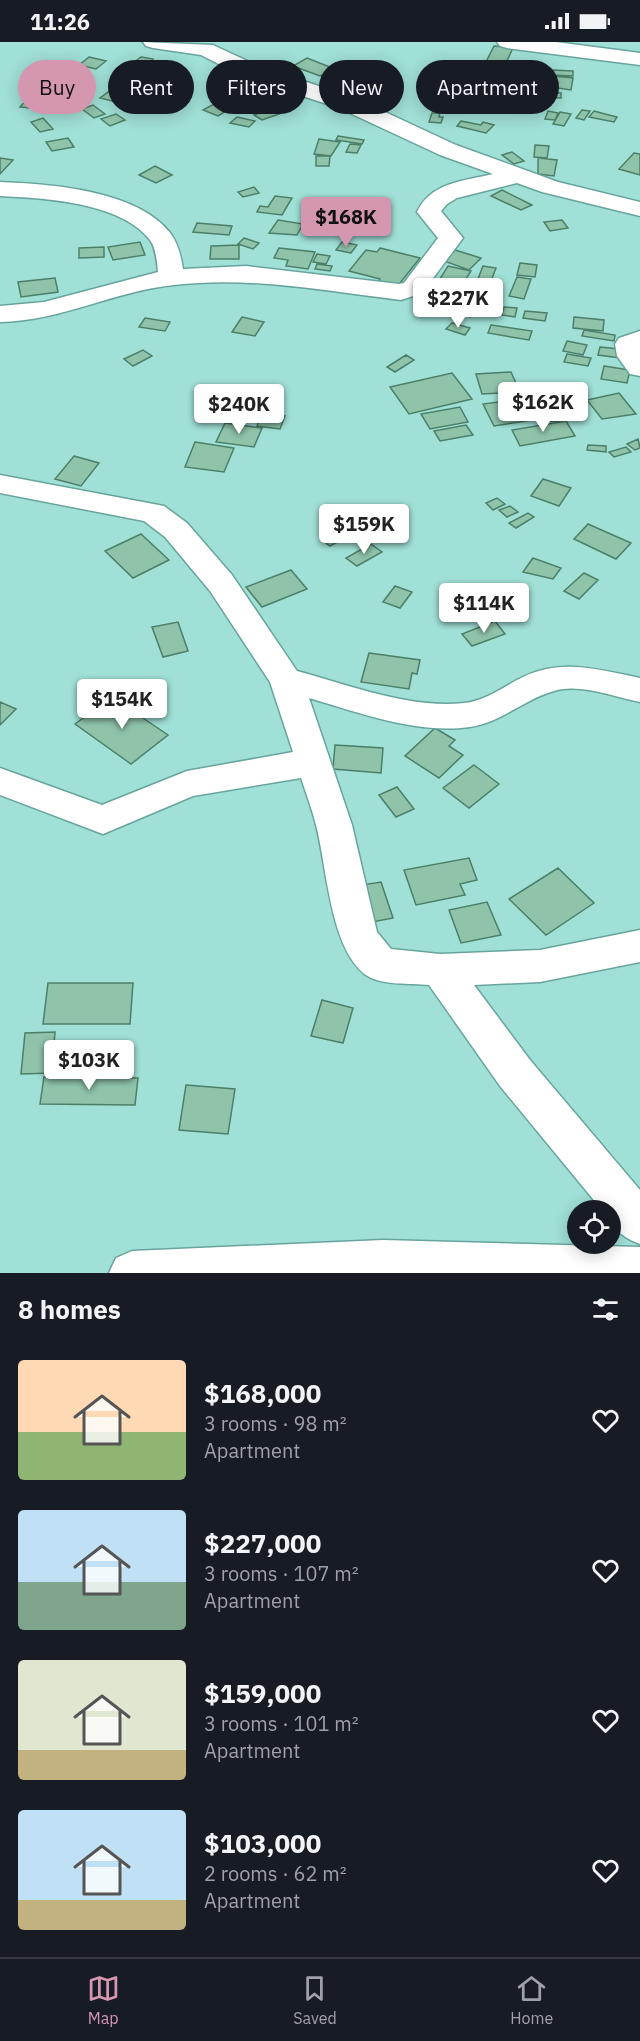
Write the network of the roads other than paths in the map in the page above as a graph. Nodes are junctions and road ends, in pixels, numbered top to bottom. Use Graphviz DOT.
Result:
graph roads {
  1 [pos="153,42"];
  2 [pos="243,42"];
  3 [pos="507,42"];
  4 [pos="206,49"];
  5 [pos="640,59"];
  6 [pos="520,175"];
  7 [pos="0,189"];
  8 [pos="640,209"];
  9 [pos="172,277"];
  10 [pos="0,314"];
  11 [pos="640,339"];
  12 [pos="640,368"];
  13 [pos="0,484"];
  14 [pos="286,680"];
  15 [pos="640,690"];
  16 [pos="314,762"];
  17 [pos="0,781"];
  18 [pos="640,946"];
  19 [pos="440,970"];
  20 [pos="640,1223"];
  21 [pos="383,1268"];
  22 [pos="640,1269"];
  23 [pos="132,1273"];
  1 -- 4 [label="street"];
  2 -- 4 [label="street"];
  3 -- 5 [label="street"];
  4 -- 6 [label="street"];
  6 -- 8 [label="street"];
  6 -- 9 [label="street"];
  7 -- 9 [label="street"];
  9 -- 10 [label="street"];
  11 -- 12 [label="street"];
  13 -- 14 [label="street"];
  14 -- 15 [label="street"];
  14 -- 16 [label="street"];
  16 -- 17 [label="street"];
  16 -- 19 [label="street"];
  18 -- 19 [label="street"];
  19 -- 20 [label="street"];
  21 -- 22 [label="street"];
  21 -- 23 [label="street"];
}
